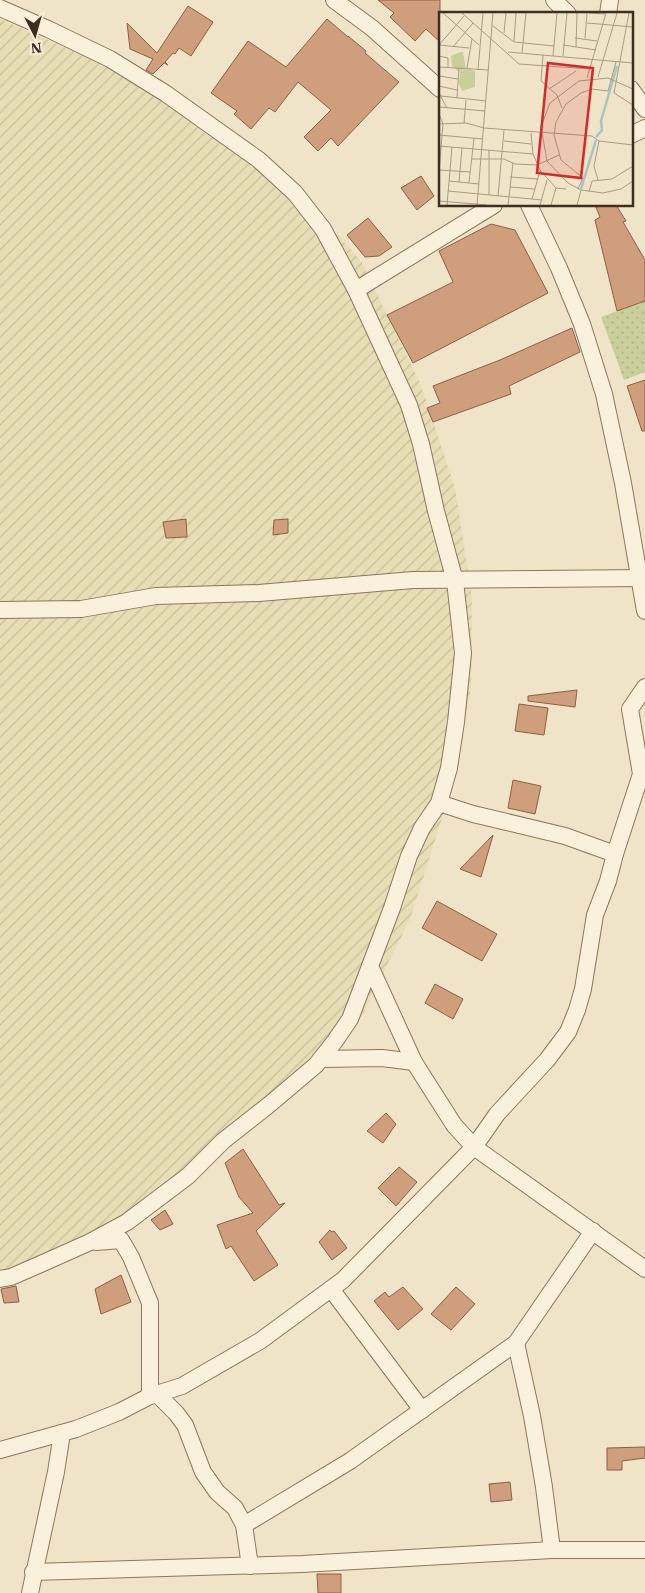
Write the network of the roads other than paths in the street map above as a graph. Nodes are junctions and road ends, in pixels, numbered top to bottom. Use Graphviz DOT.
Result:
graph roads {
  1 [pos="334,0"];
  2 [pos="554,0"];
  3 [pos="0,8"];
  4 [pos="566,12"];
  5 [pos="439,88"];
  6 [pos="632,90"];
  7 [pos="645,108"];
  8 [pos="645,128"];
  9 [pos="632,134"];
  10 [pos="492,206"];
  11 [pos="529,206"];
  12 [pos="356,290"];
  13 [pos="642,578"];
  14 [pos="455,581"];
  15 [pos="0,610"];
  16 [pos="645,611"];
  17 [pos="645,687"];
  18 [pos="439,803"];
  19 [pos="615,854"];
  20 [pos="370,966"];
  21 [pos="320,1059"];
  22 [pos="414,1062"];
  23 [pos="474,1147"];
  24 [pos="593,1231"];
  25 [pos="90,1242"];
  26 [pos="645,1270"];
  27 [pos="0,1279"];
  28 [pos="331,1289"];
  29 [pos="516,1343"];
  30 [pos="154,1395"];
  31 [pos="422,1410"];
  32 [pos="62,1433"];
  33 [pos="0,1450"];
  34 [pos="244,1525"];
  35 [pos="552,1550"];
  36 [pos="645,1550"];
  37 [pos="250,1566"];
  38 [pos="34,1572"];
  39 [pos="30,1593"];
  1 -- 5 [label="street"];
  2 -- 4 [label="street"];
  3 -- 12 [label="street"];
  6 -- 7 [label="street"];
  8 -- 9 [label="street"];
  10 -- 12 [label="street"];
  11 -- 13 [label="street"];
  12 -- 14 [label="street"];
  13 -- 14 [label="street"];
  13 -- 16 [label="street"];
  14 -- 15 [label="street"];
  14 -- 18 [label="street"];
  17 -- 19 [label="street"];
  18 -- 19 [label="street"];
  18 -- 20 [label="street"];
  19 -- 23 [label="street"];
  20 -- 21 [label="street"];
  20 -- 22 [label="street"];
  21 -- 22 [label="street"];
  21 -- 25 [label="street"];
  22 -- 23 [label="street"];
  23 -- 24 [label="street"];
  23 -- 28 [label="street"];
  24 -- 26 [label="street"];
  24 -- 29 [label="street"];
  25 -- 27 [label="street"];
  25 -- 30 [label="street"];
  28 -- 30 [label="street"];
  28 -- 31 [label="street"];
  29 -- 31 [label="street"];
  29 -- 35 [label="street"];
  30 -- 32 [label="street"];
  30 -- 34 [label="street"];
  31 -- 34 [label="street"];
  32 -- 33 [label="street"];
  32 -- 38 [label="street"];
  34 -- 37 [label="street"];
  35 -- 36 [label="street"];
  35 -- 37 [label="street"];
  37 -- 38 [label="street"];
  38 -- 39 [label="street"];
}
